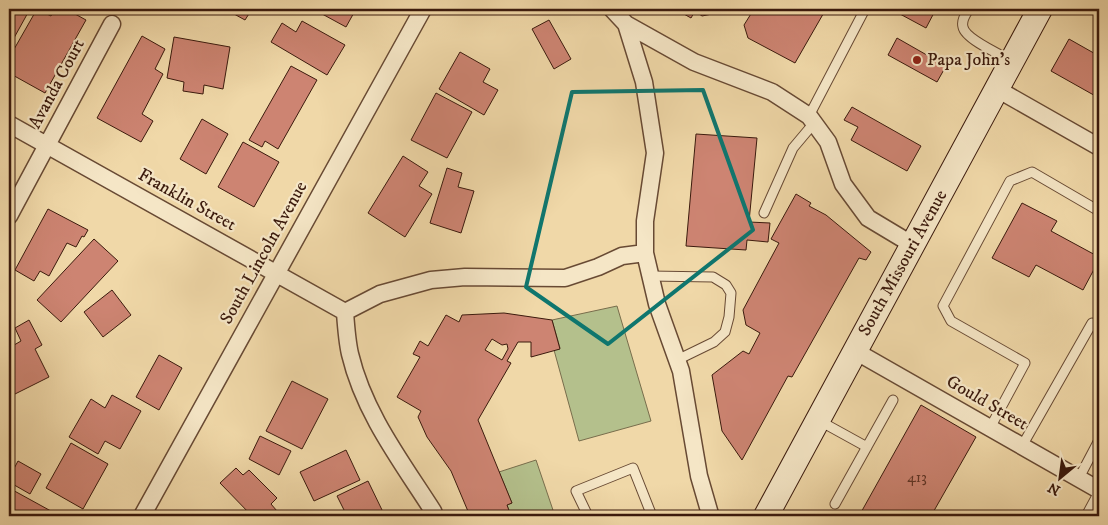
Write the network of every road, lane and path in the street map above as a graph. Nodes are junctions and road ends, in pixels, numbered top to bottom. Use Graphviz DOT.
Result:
graph roads {
  1 [pos="422,9"];
  2 [pos="612,9"];
  3 [pos="865,9"];
  4 [pos="969,9"];
  5 [pos="1040,9"];
  6 [pos="112,24"];
  7 [pos="626,24"];
  8 [pos="1012,61"];
  9 [pos="997,89"];
  10 [pos="812,119"];
  11 [pos="9,124"];
  12 [pos="47,144"];
  13 [pos="1099,147"];
  14 [pos="1099,211"];
  15 [pos="764,213"];
  16 [pos="9,216"];
  17 [pos="913,245"];
  18 [pos="644,253"];
  19 [pos="276,273"];
  20 [pos="650,276"];
  21 [pos="345,312"];
  22 [pos="1092,323"];
  23 [pos="855,351"];
  24 [pos="677,360"];
  25 [pos="893,400"];
  26 [pos="818,420"];
  27 [pos="990,428"];
  28 [pos="1099,440"];
  29 [pos="1022,446"];
  30 [pos="867,447"];
  31 [pos="1078,478"];
  32 [pos="1099,491"];
  33 [pos="835,504"];
  34 [pos="709,515"];
  35 [pos="142,516"];
  36 [pos="435,516"];
  37 [pos="588,516"];
  38 [pos="652,516"];
  39 [pos="766,516"];
  40 [pos="1086,516"];
  1 -- 19 [label="street, South Lincoln Avenue"];
  2 -- 7 [label="street"];
  3 -- 10 [label="lane"];
  4 -- 8 [label="lane"];
  5 -- 8 [label="main road, South Missouri Avenue"];
  6 -- 12 [label="street, Avanda Court"];
  7 -- 10 [label="street"];
  7 -- 18 [label="street"];
  8 -- 9 [label="main road, South Missouri Avenue"];
  9 -- 13 [label="street"];
  9 -- 17 [label="main road, South Missouri Avenue"];
  10 -- 15 [label="lane"];
  10 -- 17 [label="street"];
  11 -- 12 [label="street, Franklin Street"];
  12 -- 16 [label="street, Avanda Court"];
  12 -- 19 [label="street, Franklin Street"];
  14 -- 27 [label="lane"];
  17 -- 23 [label="main road, South Missouri Avenue"];
  18 -- 20 [label="street"];
  18 -- 21 [label="street"];
  19 -- 21 [label="street, Franklin Street"];
  19 -- 35 [label="street, South Lincoln Avenue"];
  20 -- 24 [label="street"];
  20 -- 24 [label="lane"];
  21 -- 36 [label="street"];
  22 -- 29 [label="lane"];
  23 -- 26 [label="main road, South Missouri Avenue"];
  23 -- 27 [label="street, Gould Street"];
  24 -- 34 [label="street"];
  25 -- 30 [label="lane"];
  26 -- 30 [label="lane"];
  26 -- 39 [label="main road, South Missouri Avenue"];
  27 -- 29 [label="street, Gould Street"];
  28 -- 31 [label="lane"];
  29 -- 31 [label="street, Gould Street"];
  30 -- 33 [label="lane"];
  31 -- 32 [label="street, Gould Street"];
  32 -- 40 [label="lane"];
  37 -- 38 [label="lane"];
}
